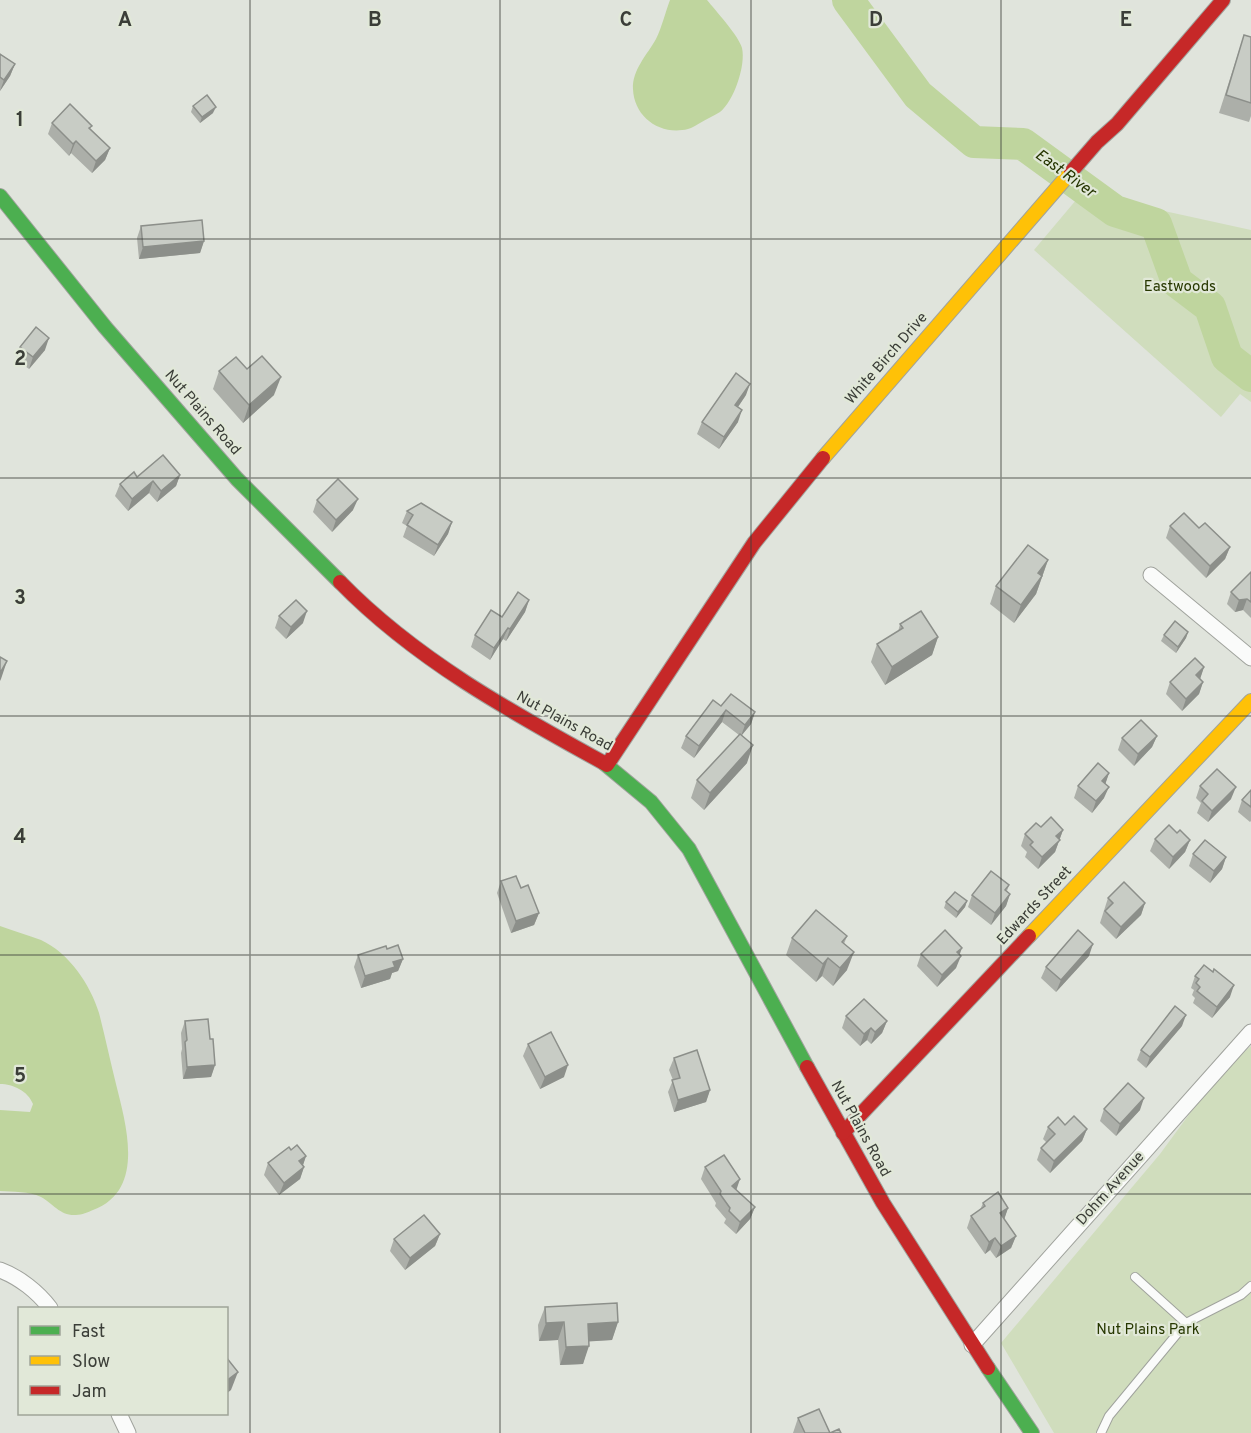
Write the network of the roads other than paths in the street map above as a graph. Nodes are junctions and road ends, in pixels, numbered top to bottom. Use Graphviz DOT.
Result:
graph roads {
  1 [pos="1223,0"];
  2 [pos="0,196"];
  3 [pos="1151,574"];
  4 [pos="1251,658"];
  5 [pos="1251,701"];
  6 [pos="607,765"];
  7 [pos="1251,1032"];
  8 [pos="843,1133"];
  9 [pos="0,1270"];
  10 [pos="1135,1277"];
  11 [pos="1251,1286"];
  12 [pos="49,1307"];
  13 [pos="1186,1323"];
  14 [pos="972,1345"];
  15 [pos="120,1415"];
  16 [pos="128,1433"];
  17 [pos="1032,1433"];
  18 [pos="1101,1433"];
  1 -- 6 [label="street, White Birch Drive"];
  2 -- 6 [label="street, Nut Plains Road"];
  3 -- 4 [label="street"];
  5 -- 8 [label="street, Edwards Street"];
  6 -- 8 [label="street, Nut Plains Road"];
  7 -- 14 [label="street, Dohm Avenue"];
  8 -- 14 [label="street, Nut Plains Road"];
  9 -- 12 [label="street"];
  10 -- 13 [label="lane"];
  11 -- 13 [label="lane"];
  13 -- 18 [label="lane"];
  14 -- 17 [label="street, Nut Plains Road"];
  15 -- 16 [label="street"];
}
